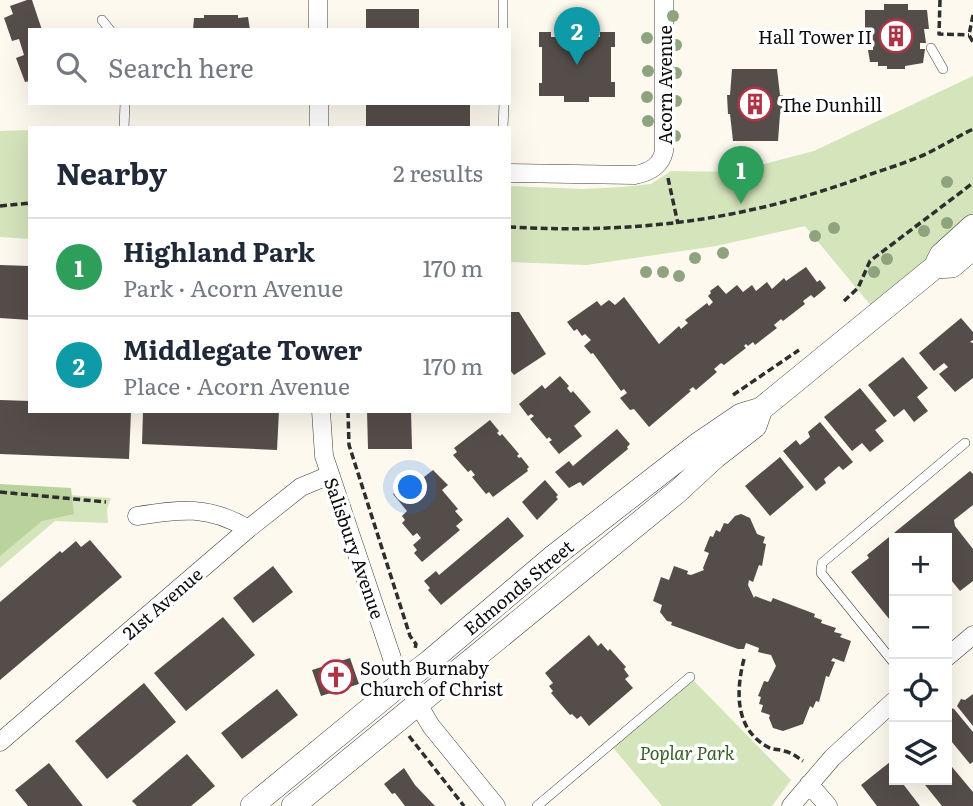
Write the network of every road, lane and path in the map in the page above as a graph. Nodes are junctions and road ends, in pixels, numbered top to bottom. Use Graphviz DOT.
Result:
graph roads {
  1 [pos="318,0"];
  2 [pos="503,0"];
  3 [pos="664,0"];
  4 [pos="940,0"];
  5 [pos="973,15"];
  6 [pos="102,20"];
  7 [pos="108,28"];
  8 [pos="318,28"];
  9 [pos="503,28"];
  10 [pos="969,35"];
  11 [pos="973,42"];
  12 [pos="931,48"];
  13 [pos="943,69"];
  14 [pos="125,105"];
  15 [pos="319,105"];
  16 [pos="504,105"];
  17 [pos="124,126"];
  18 [pos="319,126"];
  19 [pos="503,126"];
  20 [pos="972,130"];
  21 [pos="661,171"];
  22 [pos="511,173"];
  23 [pos="973,183"];
  24 [pos="28,203"];
  25 [pos="0,206"];
  26 [pos="678,224"];
  27 [pos="973,226"];
  28 [pos="511,227"];
  29 [pos="973,248"];
  30 [pos="935,267"];
  31 [pos="844,301"];
  32 [pos="761,409"];
  33 [pos="321,413"];
  34 [pos="348,413"];
  35 [pos="965,443"];
  36 [pos="330,475"];
  37 [pos="0,492"];
  38 [pos="106,502"];
  39 [pos="136,516"];
  40 [pos="248,529"];
  41 [pos="973,635"];
  42 [pos="414,647"];
  43 [pos="952,653"];
  44 [pos="744,659"];
  45 [pos="891,659"];
  46 [pos="690,677"];
  47 [pos="404,681"];
  48 [pos="418,706"];
  49 [pos="889,706"];
  50 [pos="409,738"];
  51 [pos="0,742"];
  52 [pos="803,761"];
  53 [pos="809,784"];
  54 [pos="252,806"];
  55 [pos="293,806"];
  56 [pos="464,806"];
  57 [pos="496,806"];
  58 [pos="537,806"];
  59 [pos="791,806"];
  60 [pos="828,806"];
  1 -- 8 [label="street"];
  2 -- 9 [label="lane"];
  3 -- 21 [label="street, Acorn Avenue"];
  4 -- 10 [label="path"];
  5 -- 10 [label="path"];
  6 -- 7 [label="lane"];
  10 -- 11 [label="path"];
  12 -- 13 [label="lane"];
  14 -- 17 [label="lane"];
  15 -- 18 [label="street"];
  16 -- 19 [label="lane"];
  20 -- 26 [label="path"];
  21 -- 22 [label="street"];
  21 -- 26 [label="path"];
  23 -- 31 [label="path"];
  24 -- 25 [label="path"];
  26 -- 28 [label="path"];
  27 -- 30 [label="street, Edmonds Street"];
  29 -- 30 [label="street, Edmonds Street"];
  30 -- 32 [label="street, Edmonds Street"];
  32 -- 47 [label="street, Edmonds Street"];
  32 -- 48 [label="street, Edmonds Street"];
  33 -- 36 [label="street, Salisbury Avenue"];
  34 -- 42 [label="path"];
  35 -- 45 [label="lane"];
  36 -- 40 [label="street, 21st Avenue"];
  36 -- 47 [label="street, Salisbury Avenue"];
  37 -- 38 [label="path"];
  39 -- 40 [label="street"];
  40 -- 51 [label="street, 21st Avenue"];
  41 -- 43 [label="street"];
  44 -- 52 [label="path"];
  46 -- 58 [label="lane"];
  47 -- 48 [label="street, Salisbury Avenue"];
  47 -- 54 [label="street, Edmonds Street"];
  48 -- 55 [label="street, Edmonds Street"];
  48 -- 57 [label="street, Salisbury Avenue"];
  49 -- 53 [label="street"];
  50 -- 56 [label="path"];
  53 -- 59 [label="street"];
  53 -- 60 [label="street"];
}
